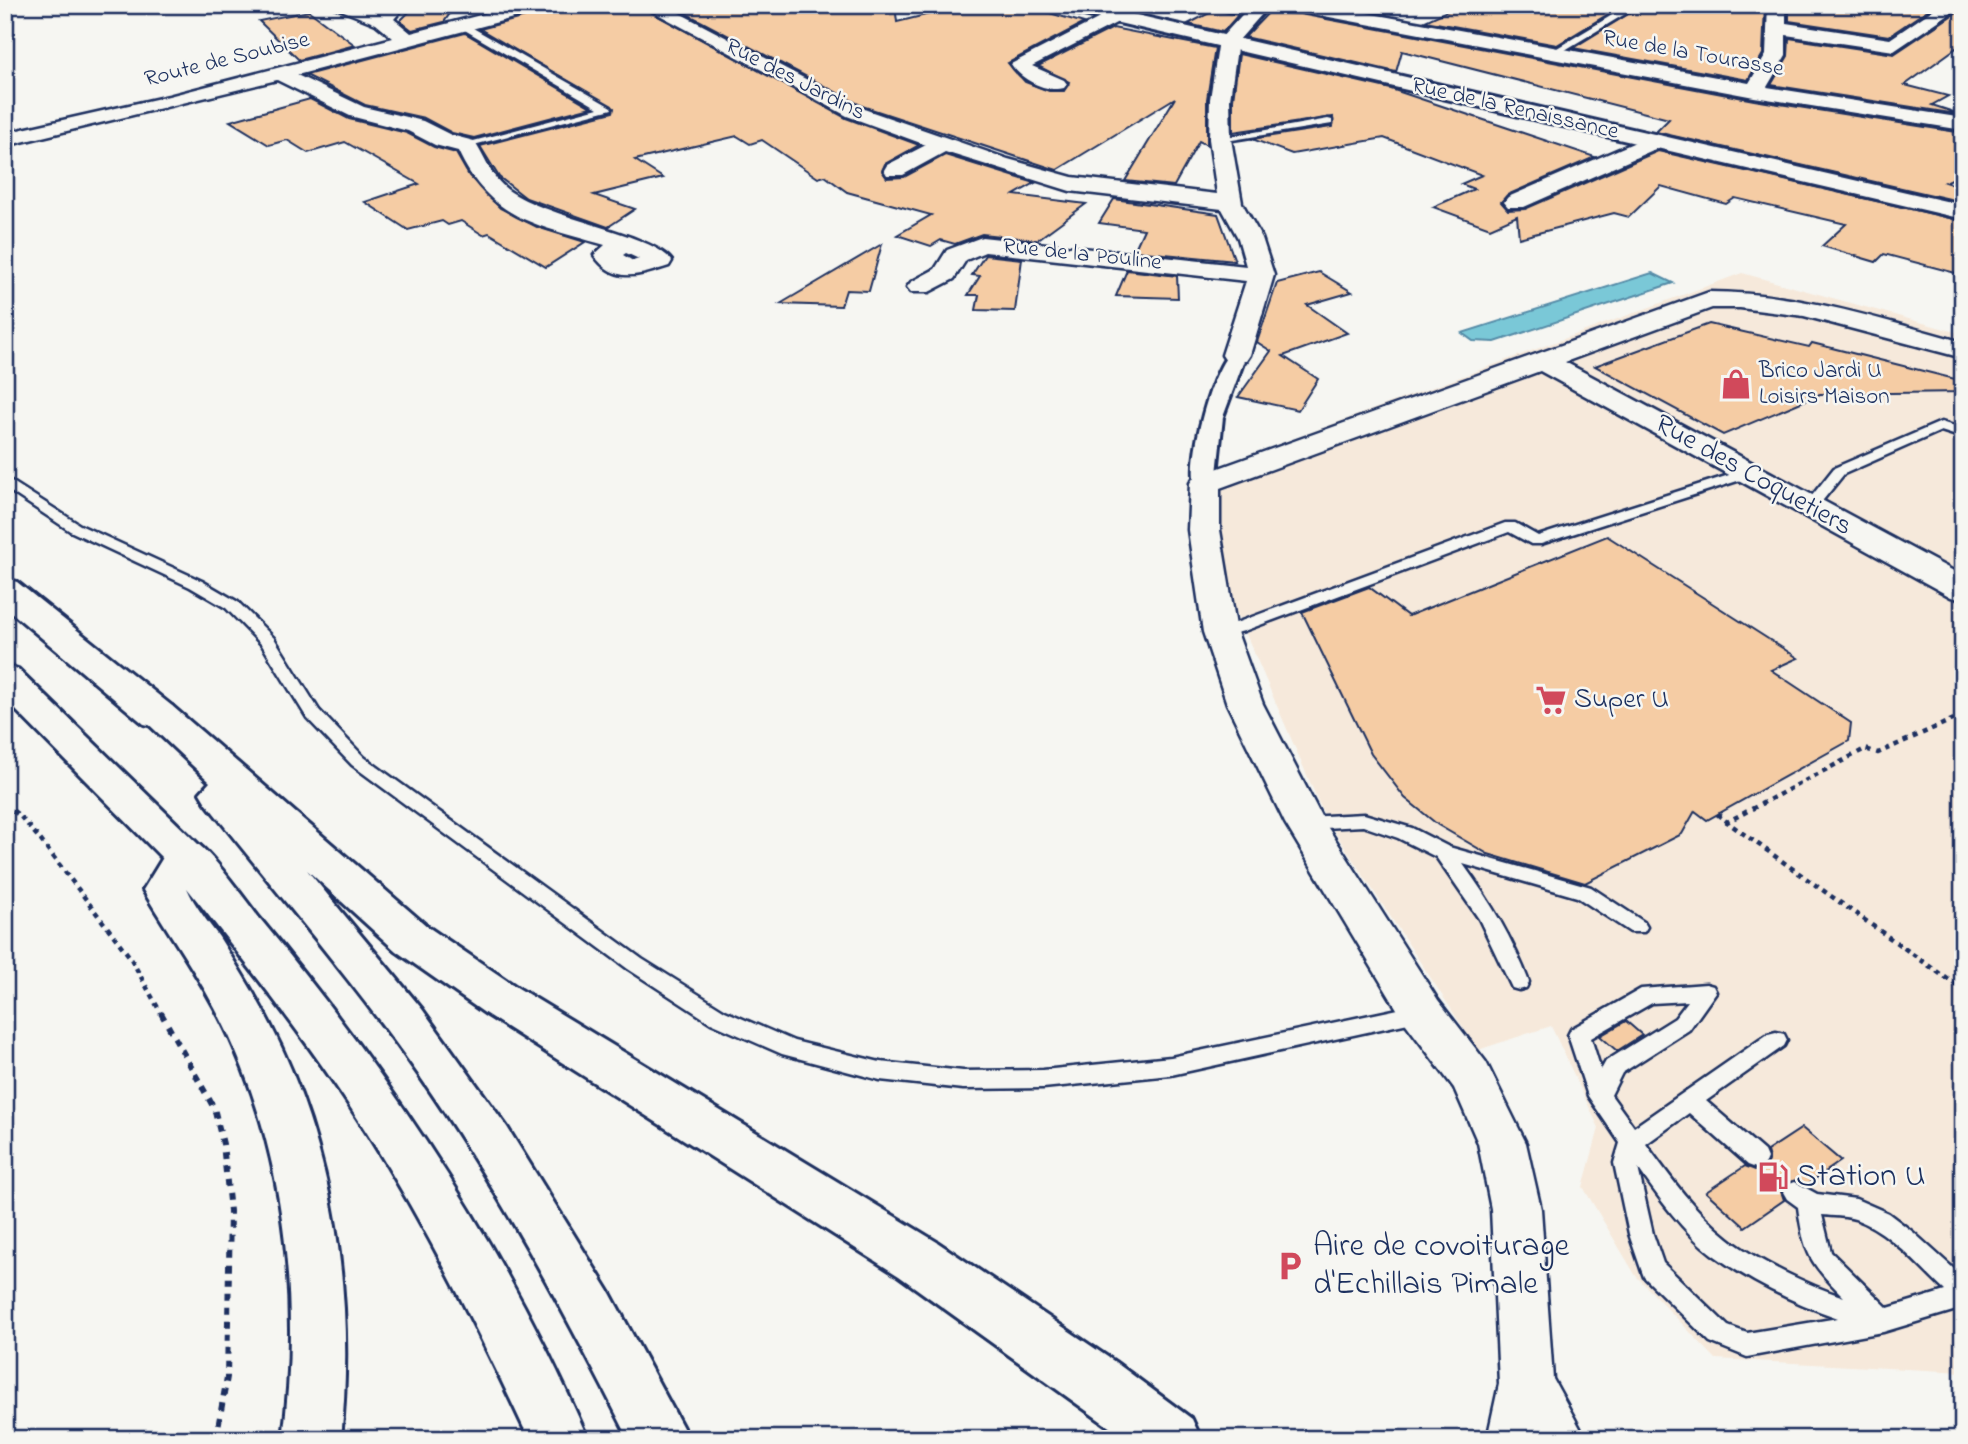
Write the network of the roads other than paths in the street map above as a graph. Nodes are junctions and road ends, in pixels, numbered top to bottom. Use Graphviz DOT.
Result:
graph roads {
  1 [pos="338,5"];
  2 [pos="397,5"];
  3 [pos="541,5"];
  4 [pos="650,5"];
  5 [pos="1066,5"];
  6 [pos="1261,5"];
  7 [pos="1293,5"];
  8 [pos="1636,5"];
  9 [pos="1777,5"];
  10 [pos="1953,5"];
  11 [pos="1408,11"];
  12 [pos="1115,16"];
  13 [pos="383,20"];
  14 [pos="1384,22"];
  15 [pos="466,27"];
  16 [pos="1779,28"];
  17 [pos="409,41"];
  18 [pos="1228,43"];
  19 [pos="1552,54"];
  20 [pos="281,74"];
  21 [pos="1057,84"];
  22 [pos="1754,91"];
  23 [pos="1328,122"];
  24 [pos="1963,124"];
  25 [pos="10,139"];
  26 [pos="1220,139"];
  27 [pos="1654,141"];
  28 [pos="944,144"];
  29 [pos="466,146"];
  30 [pos="895,170"];
  31 [pos="1516,202"];
  32 [pos="1230,203"];
  33 [pos="1963,212"];
  34 [pos="623,245"];
  35 [pos="1261,275"];
  36 [pos="920,287"];
  37 [pos="1963,350"];
  38 [pos="1236,355"];
  39 [pos="1543,361"];
  40 [pos="1963,434"];
  41 [pos="1748,473"];
  42 [pos="5,481"];
  43 [pos="1205,483"];
  44 [pos="1810,507"];
  45 [pos="5,589"];
  46 [pos="1963,590"];
  47 [pos="1220,632"];
  48 [pos="5,677"];
  49 [pos="158,715"];
  50 [pos="1305,823"];
  51 [pos="1443,852"];
  52 [pos="186,856"];
  53 [pos="1637,927"];
  54 [pos="1519,982"];
  55 [pos="1422,1012"];
  56 [pos="1776,1040"];
  57 [pos="1599,1096"];
  58 [pos="1690,1100"];
  59 [pos="1632,1141"];
  60 [pos="1756,1158"];
  61 [pos="1963,1295"];
  62 [pos="1883,1321"];
  63 [pos="1526,1384"];
  64 [pos="312,1439"];
  65 [pos="559,1439"];
  66 [pos="660,1439"];
  67 [pos="1172,1439"];
  68 [pos="1515,1439"];
  69 [pos="1558,1439"];
  1 -- 13 [label="street"];
  2 -- 13 [label="street"];
  3 -- 15 [label="street, Route de Soubise"];
  4 -- 28 [label="street, Rue des Jardins"];
  5 -- 12 [label="main road, Rue de la Renaissance"];
  6 -- 18 [label="street"];
  7 -- 14 [label="street, Rue de la Tourasse"];
  8 -- 19 [label="lane"];
  9 -- 16 [label="street"];
  10 -- 16 [label="street"];
  11 -- 14 [label="street"];
  12 -- 18 [label="main road, Rue de la Renaissance"];
  12 -- 21 [label="street"];
  13 -- 17 [label="street"];
  14 -- 19 [label="street, Rue de la Tourasse"];
  15 -- 17 [label="street, Route de Soubise"];
  15 -- 29 [label="lane"];
  16 -- 22 [label="street"];
  17 -- 20 [label="street, Route de Soubise"];
  18 -- 26 [label="street"];
  18 -- 27 [label="main road, Rue de la Renaissance"];
  19 -- 22 [label="street, Rue de la Tourasse"];
  20 -- 25 [label="street, Route de Soubise"];
  20 -- 29 [label="street"];
  22 -- 24 [label="street, Rue de la Tourasse"];
  23 -- 26 [label="lane"];
  26 -- 32 [label="street"];
  27 -- 31 [label="street"];
  27 -- 33 [label="main road, Rue de la Renaissance"];
  28 -- 30 [label="street"];
  28 -- 32 [label="street, Rue des Jardins"];
  29 -- 34 [label="street"];
  32 -- 35 [label="street"];
  35 -- 36 [label="street, Rue de la Pouline"];
  35 -- 38 [label="street"];
  37 -- 39 [label="street"];
  38 -- 43 [label="street"];
  39 -- 41 [label="street, Rue des Coquetiers"];
  39 -- 43 [label="street"];
  40 -- 44 [label="lane"];
  41 -- 44 [label="street, Rue des Coquetiers"];
  41 -- 47 [label="lane"];
  42 -- 55 [label="lane"];
  43 -- 47 [label="street"];
  44 -- 46 [label="street, Rue des Coquetiers"];
  45 -- 49 [label="main road"];
  47 -- 50 [label="street"];
  48 -- 52 [label="main road"];
  49 -- 66 [label="main road"];
  49 -- 67 [label="main road"];
  50 -- 51 [label="lane"];
  50 -- 55 [label="street"];
  51 -- 53 [label="lane"];
  51 -- 54 [label="lane"];
  52 -- 64 [label="main road"];
  52 -- 65 [label="main road"];
  55 -- 63 [label="street"];
  56 -- 58 [label="lane"];
  57 -- 57 [label="lane"];
  57 -- 59 [label="lane"];
  58 -- 59 [label="lane"];
  58 -- 60 [label="lane"];
  59 -- 62 [label="lane"];
  59 -- 62 [label="lane"];
  61 -- 62 [label="lane"];
  61 -- 62 [label="lane"];
  63 -- 68 [label="street"];
  63 -- 69 [label="street"];
}
